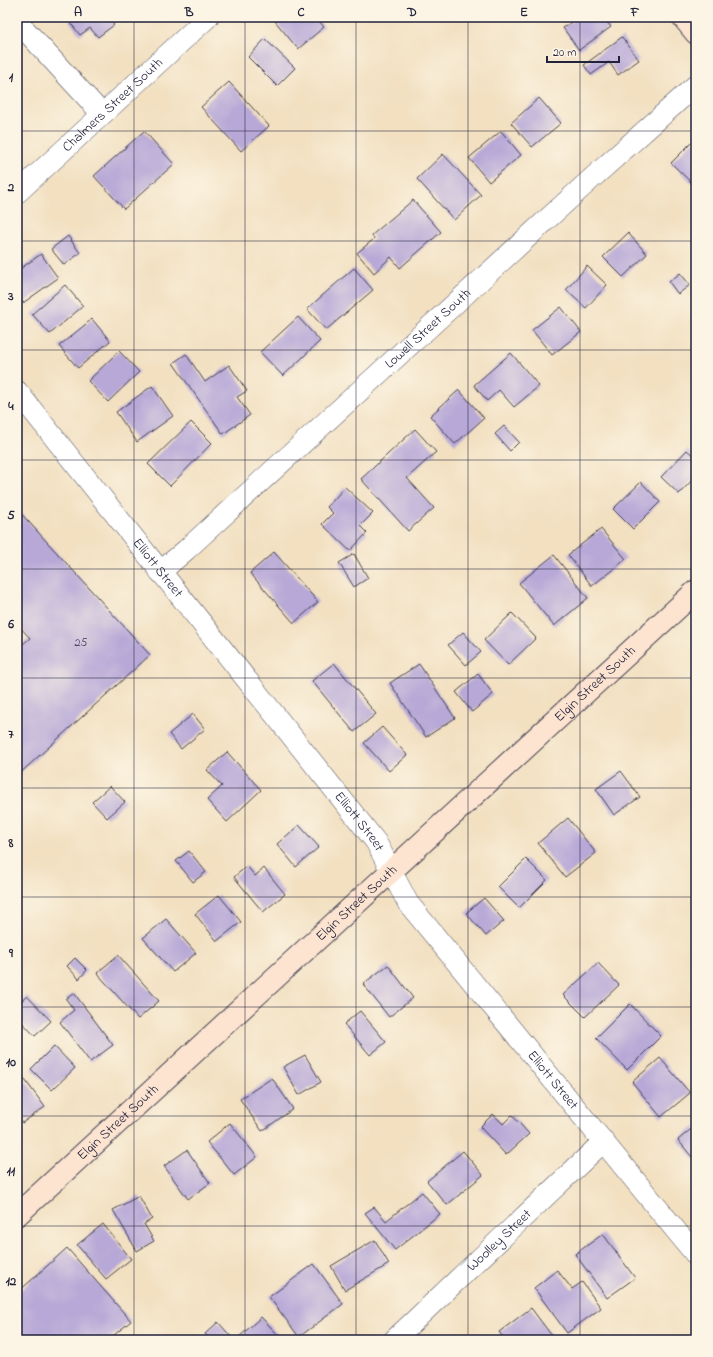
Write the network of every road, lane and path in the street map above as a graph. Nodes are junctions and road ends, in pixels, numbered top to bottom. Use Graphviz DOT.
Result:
graph roads {
  1 [pos="208,17"];
  2 [pos="683,17"];
  3 [pos="17,21"];
  4 [pos="696,33"];
  5 [pos="696,86"];
  6 [pos="102,114"];
  7 [pos="17,193"];
  8 [pos="17,391"];
  9 [pos="160,572"];
  10 [pos="696,591"];
  11 [pos="391,871"];
  12 [pos="604,1141"];
  13 [pos="17,1215"];
  14 [pos="696,1255"];
  15 [pos="394,1340"];
  1 -- 6 [label="street, Chalmers Street South"];
  2 -- 4 [label="street"];
  3 -- 6 [label="street"];
  5 -- 9 [label="street, Lowell Street South"];
  6 -- 7 [label="street, Chalmers Street South"];
  8 -- 9 [label="street, Elliott Street"];
  9 -- 11 [label="street, Elliott Street"];
  10 -- 11 [label="street, Elgin Street South"];
  11 -- 12 [label="street, Elliott Street"];
  11 -- 13 [label="street, Elgin Street South"];
  12 -- 14 [label="street, Elliott Street"];
  12 -- 15 [label="street, Woolley Street"];
}
